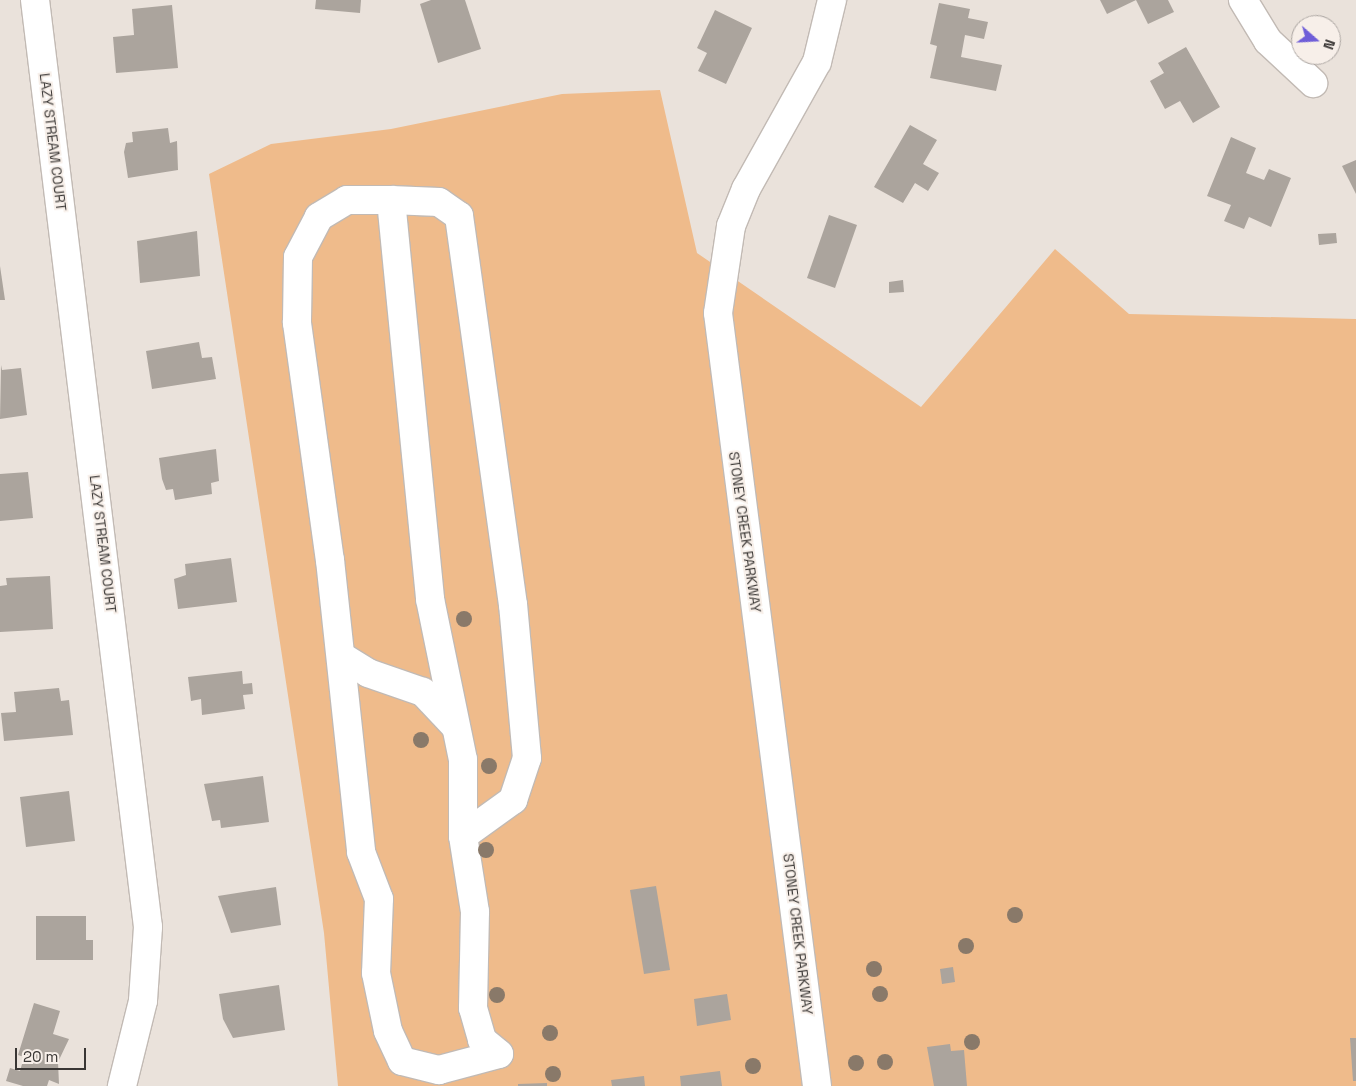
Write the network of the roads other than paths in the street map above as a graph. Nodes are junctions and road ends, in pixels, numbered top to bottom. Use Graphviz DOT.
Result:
graph roads {
  1 [pos="35,0"];
  2 [pos="832,0"];
  3 [pos="1243,0"];
  4 [pos="1314,83"];
  5 [pos="391,200"];
  6 [pos="340,656"];
  7 [pos="455,726"];
  8 [pos="463,836"];
  9 [pos="122,1086"];
  10 [pos="817,1086"];
  1 -- 9 [label="street, LAZY STREAM COURT"];
  2 -- 10 [label="street, STONEY CREEK PARKWAY"];
  3 -- 4 [label="street"];
  5 -- 6 [label="street"];
  5 -- 7 [label="street"];
  5 -- 8 [label="street"];
  6 -- 7 [label="street"];
  6 -- 8 [label="street"];
  7 -- 8 [label="street"];
}
